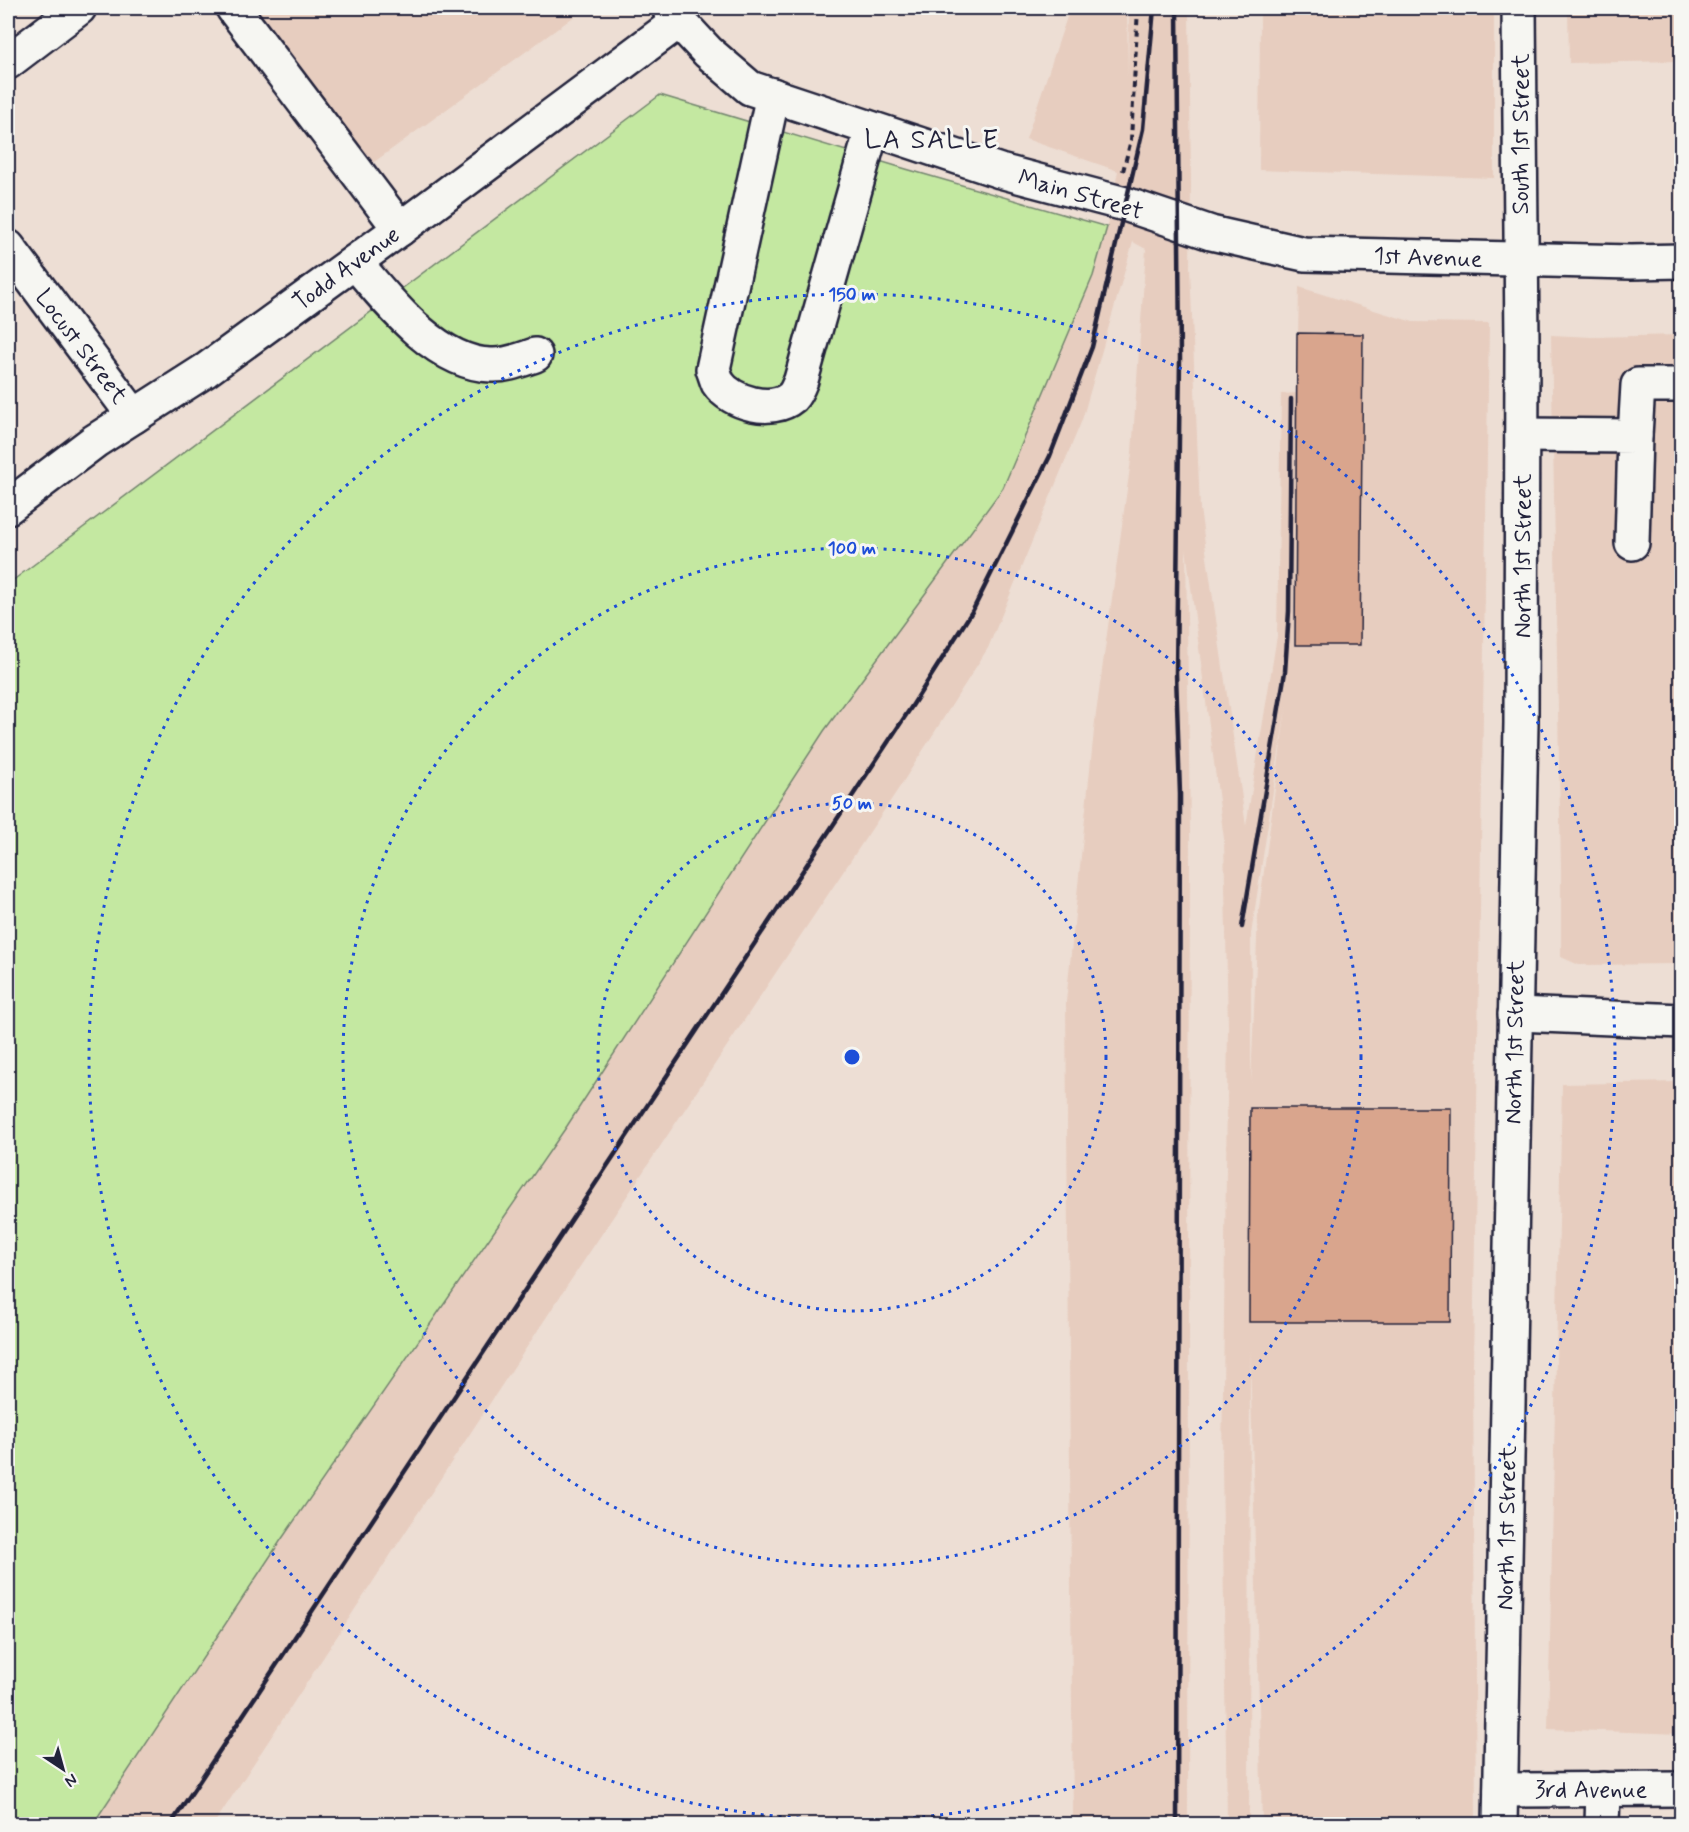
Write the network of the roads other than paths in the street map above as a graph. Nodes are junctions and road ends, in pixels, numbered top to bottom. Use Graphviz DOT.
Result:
graph roads {
  1 [pos="79,8"];
  2 [pos="233,8"];
  3 [pos="1519,8"];
  4 [pos="674,14"];
  5 [pos="8,62"];
  6 [pos="773,95"];
  7 [pos="872,129"];
  8 [pos="1178,221"];
  9 [pos="400,229"];
  10 [pos="8,247"];
  11 [pos="1521,260"];
  12 [pos="1682,261"];
  13 [pos="355,262"];
  14 [pos="535,355"];
  15 [pos="1682,385"];
  16 [pos="134,416"];
  17 [pos="1522,435"];
  18 [pos="1635,436"];
  19 [pos="8,507"];
  20 [pos="1632,543"];
  21 [pos="1515,1014"];
  22 [pos="1682,1021"];
  23 [pos="1682,1789"];
  24 [pos="1501,1790"];
  25 [pos="1603,1790"];
  26 [pos="1500,1824"];
  27 [pos="1602,1824"];
  1 -- 5 [label="street"];
  2 -- 9 [label="street"];
  3 -- 11 [label="street, South 1st Street"];
  4 -- 6 [label="street, Main Street"];
  4 -- 9 [label="street, Todd Avenue"];
  6 -- 7 [label="street, Main Street"];
  6 -- 7 [label="street"];
  7 -- 8 [label="street, Main Street"];
  8 -- 11 [label="street, 1st Avenue"];
  9 -- 13 [label="street, Todd Avenue"];
  10 -- 16 [label="street, Locust Street"];
  11 -- 12 [label="street, 1st Avenue"];
  11 -- 17 [label="street, North 1st Street"];
  13 -- 14 [label="street"];
  13 -- 16 [label="street, Todd Avenue"];
  15 -- 18 [label="street"];
  16 -- 19 [label="street, Todd Avenue"];
  17 -- 18 [label="street"];
  17 -- 21 [label="street, North 1st Street"];
  18 -- 20 [label="street"];
  21 -- 22 [label="street"];
  21 -- 24 [label="street, North 1st Street"];
  23 -- 25 [label="street, 3rd Avenue"];
  24 -- 25 [label="street, 3rd Avenue"];
  24 -- 26 [label="street, North 1st Street"];
  25 -- 27 [label="street"];
}
